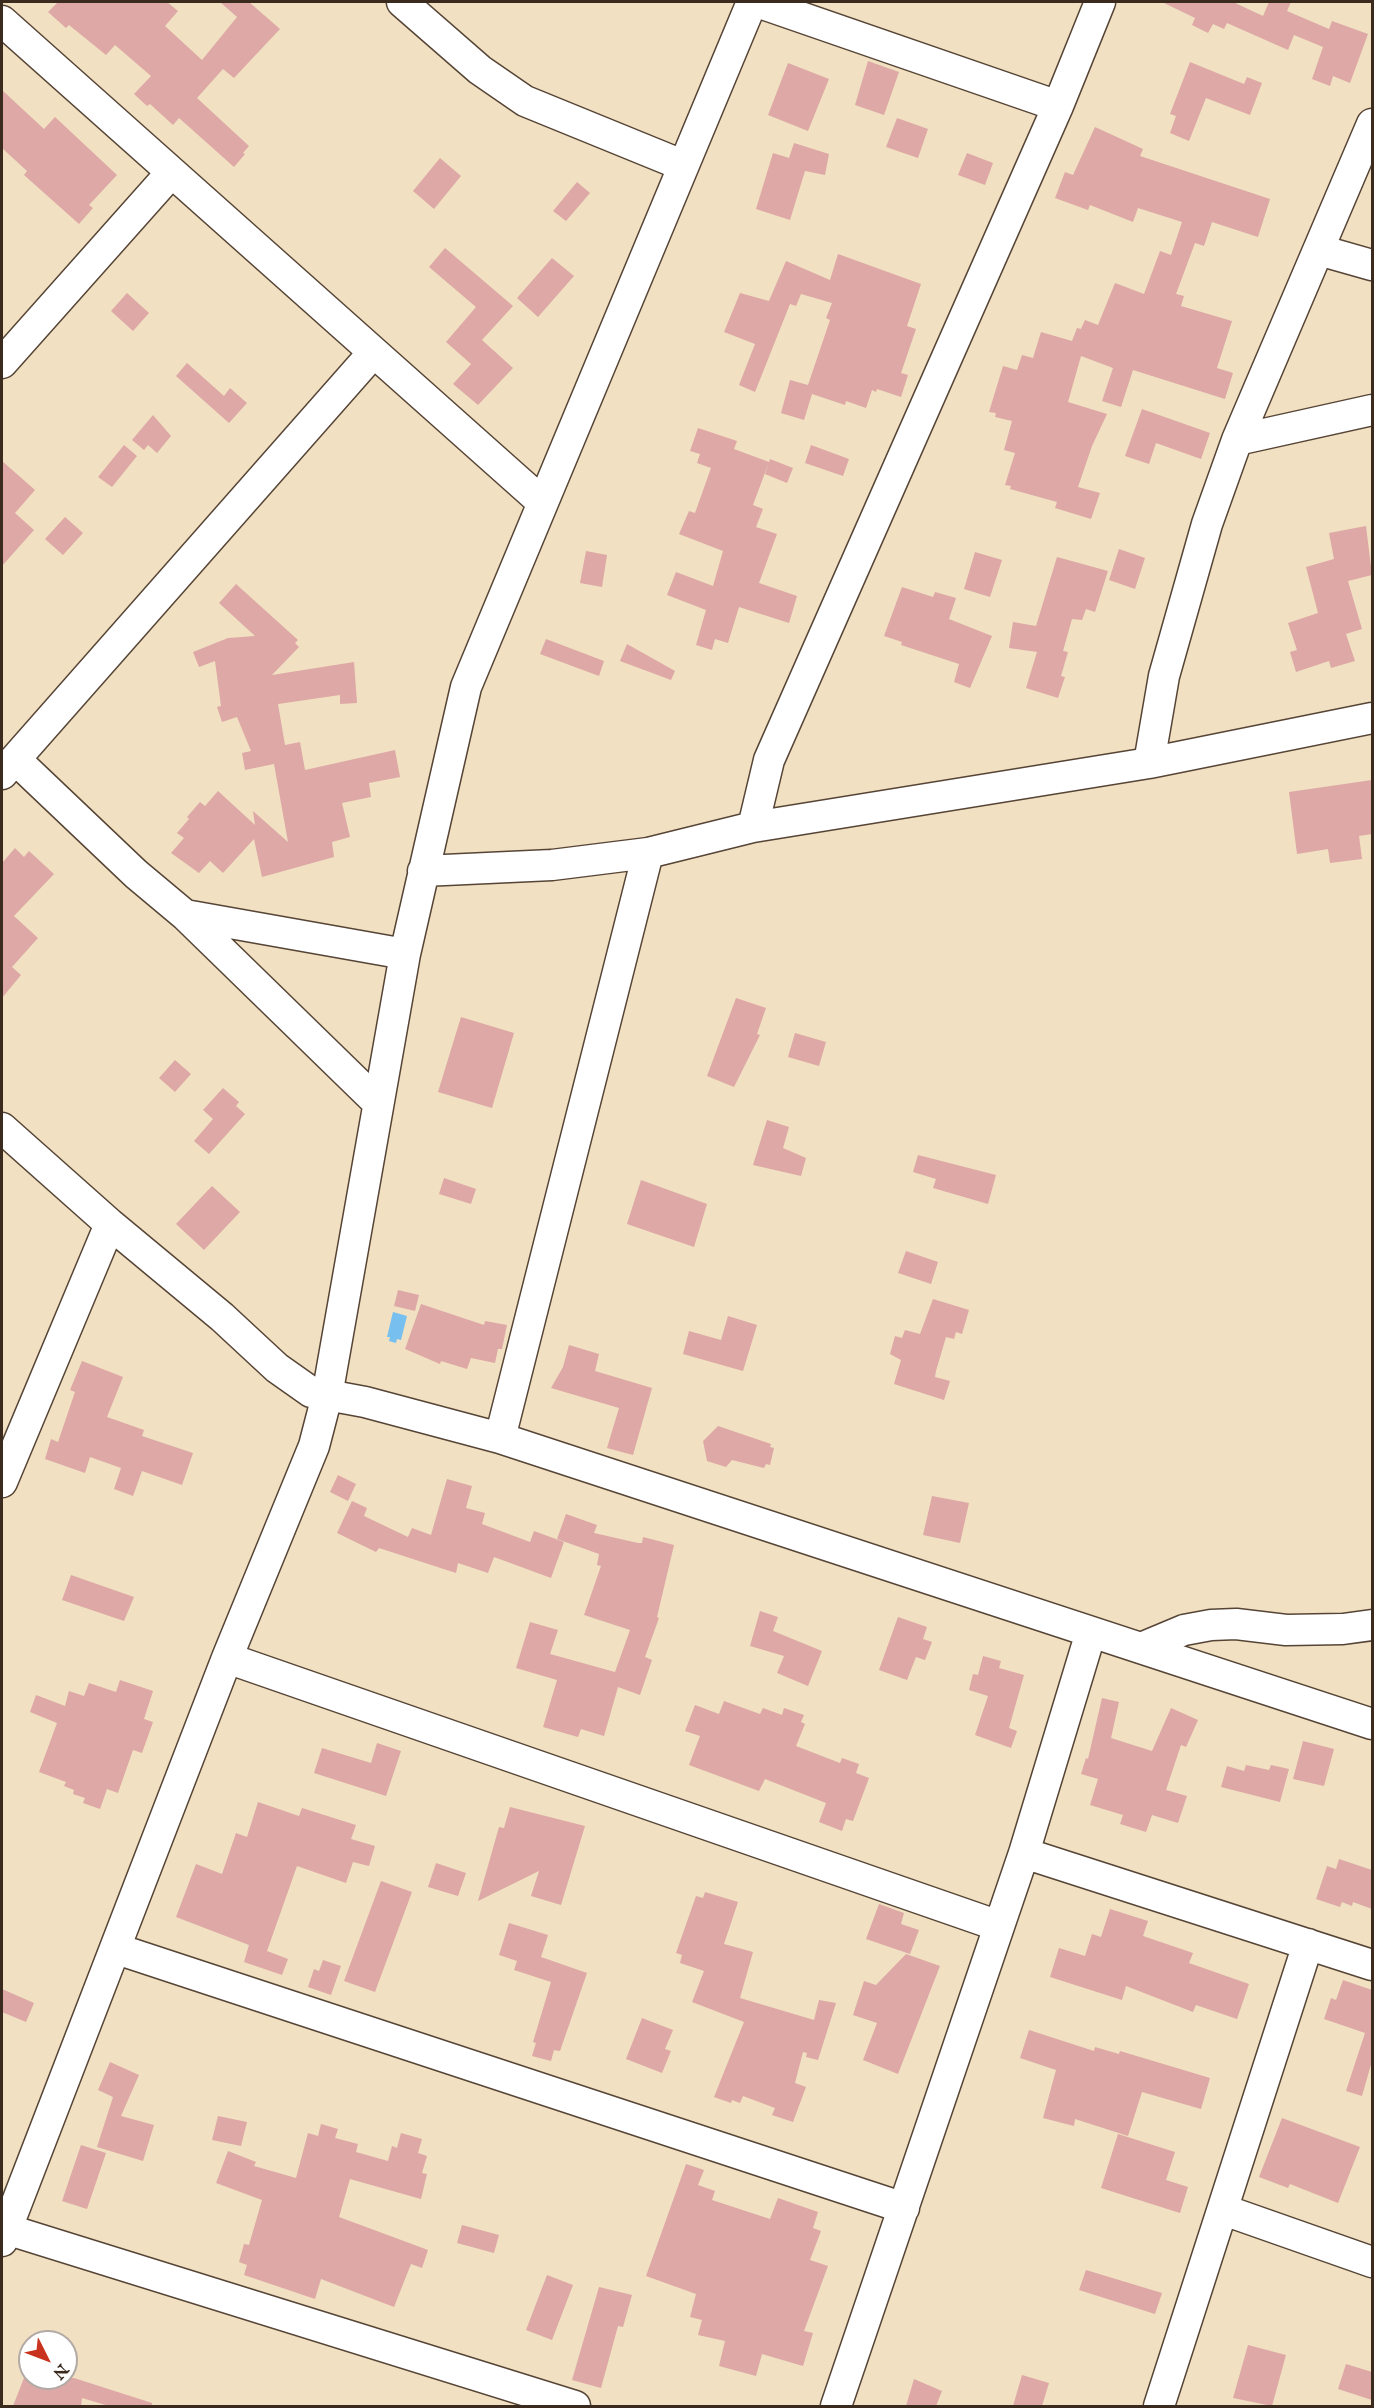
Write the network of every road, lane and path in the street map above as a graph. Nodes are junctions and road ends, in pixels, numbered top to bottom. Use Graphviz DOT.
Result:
graph roads {
  1 [pos="402,2"];
  2 [pos="752,2"];
  3 [pos="757,2"];
  4 [pos="1100,2"];
  5 [pos="431,12"];
  6 [pos="2,21"];
  7 [pos="1058,106"];
  8 [pos="1372,124"];
  9 [pos="682,165"];
  10 [pos="171,173"];
  11 [pos="1319,250"];
  12 [pos="1372,266"];
  13 [pos="373,353"];
  14 [pos="2,363"];
  15 [pos="1372,410"];
  16 [pos="1238,440"];
  17 [pos="542,502"];
  18 [pos="1372,718"];
  19 [pos="1149,763"];
  20 [pos="8,767"];
  21 [pos="753,827"];
  22 [pos="648,853"];
  23 [pos="423,871"];
  24 [pos="185,915"];
  25 [pos="405,954"];
  26 [pos="377,1102"];
  27 [pos="2,1128"];
  28 [pos="110,1224"];
  29 [pos="327,1396"];
  30 [pos="500,1438"];
  31 [pos="2,1482"];
  32 [pos="1372,1625"];
  33 [pos="1091,1632"];
  34 [pos="1141,1648"];
  35 [pos="227,1658"];
  36 [pos="1372,1724"];
  37 [pos="1024,1853"];
  38 [pos="999,1926"];
  39 [pos="1308,1944"];
  40 [pos="117,1949"];
  41 [pos="1372,1965"];
  42 [pos="904,2208"];
  43 [pos="1224,2210"];
  44 [pos="4,2235"];
  45 [pos="1372,2262"];
  46 [pos="575,2406"];
  47 [pos="836,2406"];
  48 [pos="1159,2406"];
  1 -- 5 [label="street"];
  2 -- 9 [label="street"];
  3 -- 7 [label="street"];
  4 -- 7 [label="street"];
  5 -- 9 [label="street"];
  6 -- 10 [label="street"];
  7 -- 21 [label="street"];
  8 -- 11 [label="street"];
  9 -- 17 [label="street"];
  10 -- 13 [label="street"];
  10 -- 14 [label="street"];
  11 -- 12 [label="street"];
  11 -- 16 [label="street"];
  13 -- 17 [label="street"];
  13 -- 20 [label="street"];
  15 -- 16 [label="street"];
  16 -- 19 [label="street"];
  17 -- 23 [label="street"];
  18 -- 19 [label="street"];
  19 -- 21 [label="street"];
  20 -- 24 [label="street"];
  21 -- 22 [label="street"];
  22 -- 23 [label="street"];
  22 -- 30 [label="street"];
  23 -- 25 [label="street"];
  24 -- 25 [label="street"];
  24 -- 26 [label="street"];
  25 -- 26 [label="street"];
  26 -- 29 [label="street"];
  27 -- 28 [label="street"];
  28 -- 29 [label="street"];
  28 -- 31 [label="street"];
  29 -- 30 [label="street"];
  29 -- 35 [label="street"];
  30 -- 33 [label="street"];
  32 -- 34 [label="street"];
  33 -- 34 [label="street"];
  33 -- 37 [label="street"];
  34 -- 36 [label="street"];
  35 -- 38 [label="street"];
  35 -- 40 [label="street"];
  37 -- 38 [label="street"];
  37 -- 39 [label="street"];
  38 -- 42 [label="street"];
  39 -- 41 [label="street"];
  39 -- 43 [label="street"];
  40 -- 42 [label="street"];
  40 -- 44 [label="street"];
  42 -- 47 [label="street"];
  43 -- 45 [label="street"];
  43 -- 48 [label="street"];
  44 -- 46 [label="street"];
}
